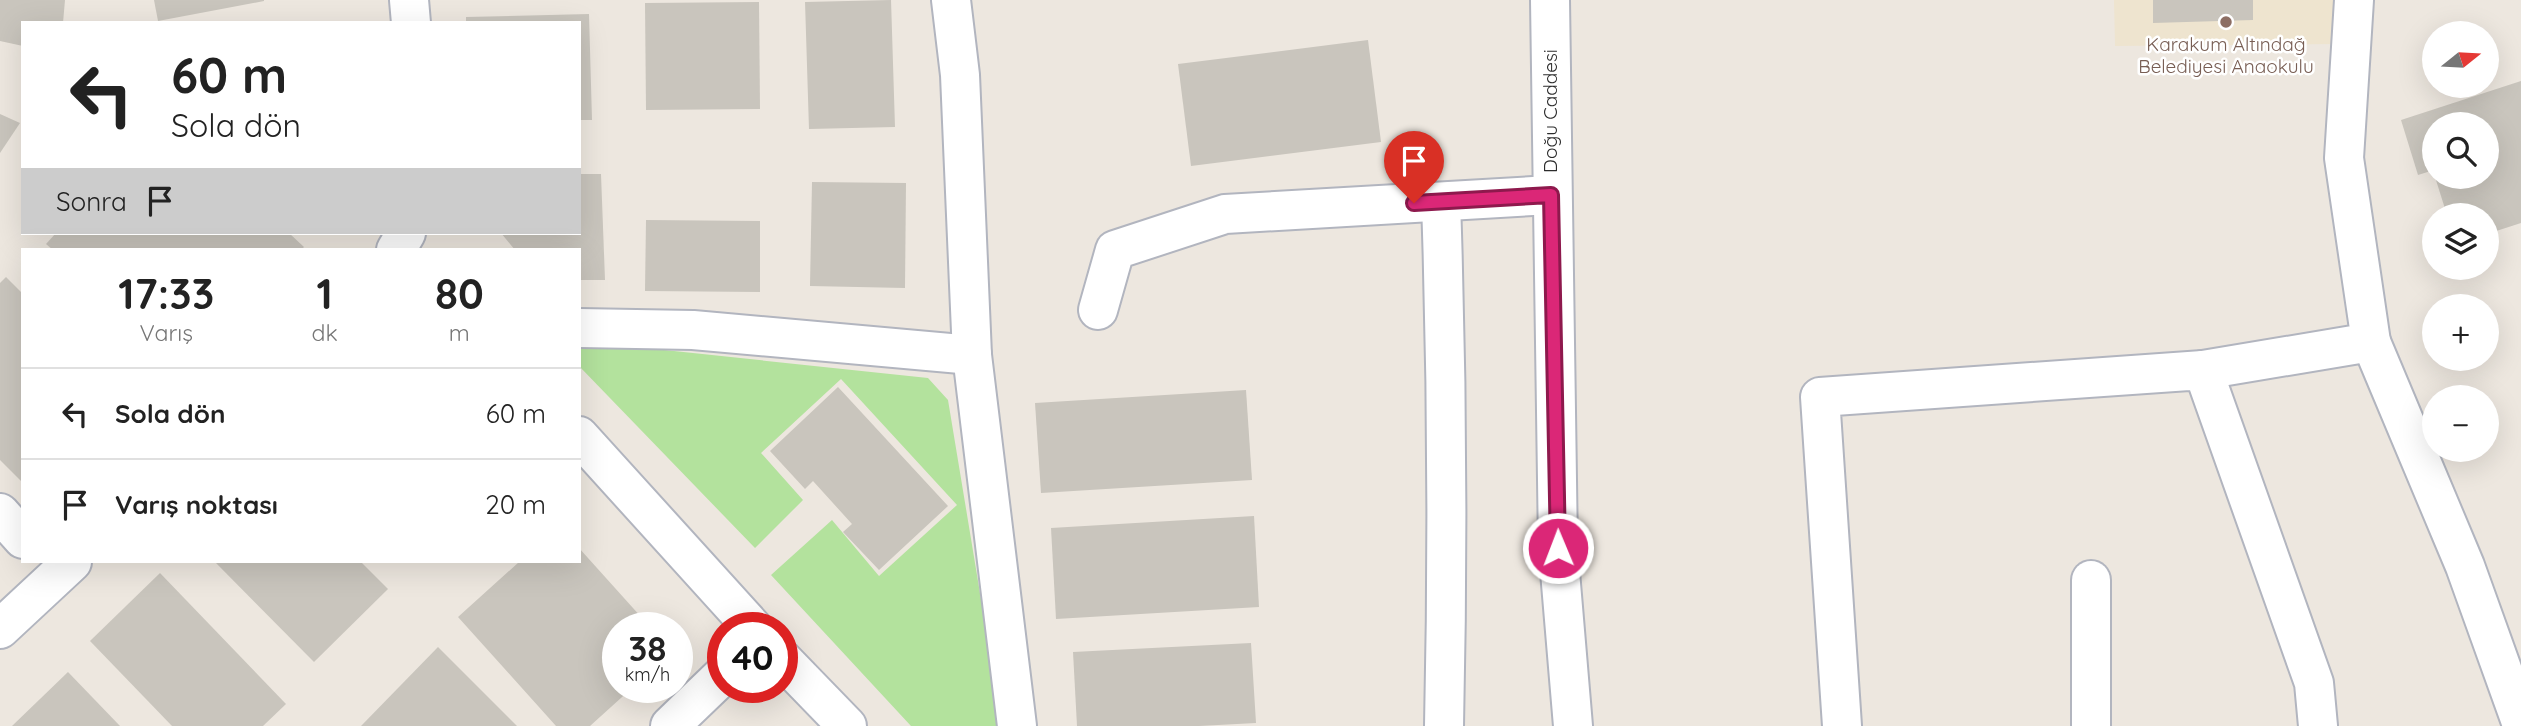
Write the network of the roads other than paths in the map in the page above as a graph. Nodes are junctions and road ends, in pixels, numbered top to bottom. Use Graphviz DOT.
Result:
graph roads {
  1 [pos="409,0"];
  2 [pos="951,0"];
  3 [pos="1549,0"];
  4 [pos="2354,0"];
  5 [pos="411,21"];
  6 [pos="1551,195"];
  7 [pos="1441,202"];
  8 [pos="1098,310"];
  9 [pos="581,328"];
  10 [pos="2371,342"];
  11 [pos="972,355"];
  12 [pos="2203,370"];
  13 [pos="581,438"];
  14 [pos="0,513"];
  15 [pos="21,537"];
  16 [pos="57,567"];
  17 [pos="2091,580"];
  18 [pos="738,612"];
  19 [pos="0,629"];
  20 [pos="798,675"];
  21 [pos="707,690"];
  22 [pos="2521,722"];
  23 [pos="670,726"];
  24 [pos="847,726"];
  25 [pos="1017,726"];
  26 [pos="1444,726"];
  27 [pos="1573,726"];
  28 [pos="1842,726"];
  29 [pos="2091,726"];
  30 [pos="2318,726"];
  1 -- 5 [label="street"];
  2 -- 11 [label="street"];
  3 -- 6 [label="street, Doğu Caddesi"];
  4 -- 10 [label="street"];
  6 -- 7 [label="street"];
  6 -- 27 [label="street, Doğu Caddesi"];
  7 -- 8 [label="street"];
  7 -- 26 [label="street"];
  9 -- 11 [label="street"];
  10 -- 12 [label="street"];
  10 -- 22 [label="street"];
  11 -- 25 [label="street"];
  12 -- 28 [label="street"];
  12 -- 30 [label="street"];
  13 -- 18 [label="street"];
  14 -- 15 [label="street"];
  16 -- 19 [label="street"];
  17 -- 29 [label="street"];
  20 -- 24 [label="street"];
  21 -- 23 [label="street"];
}
